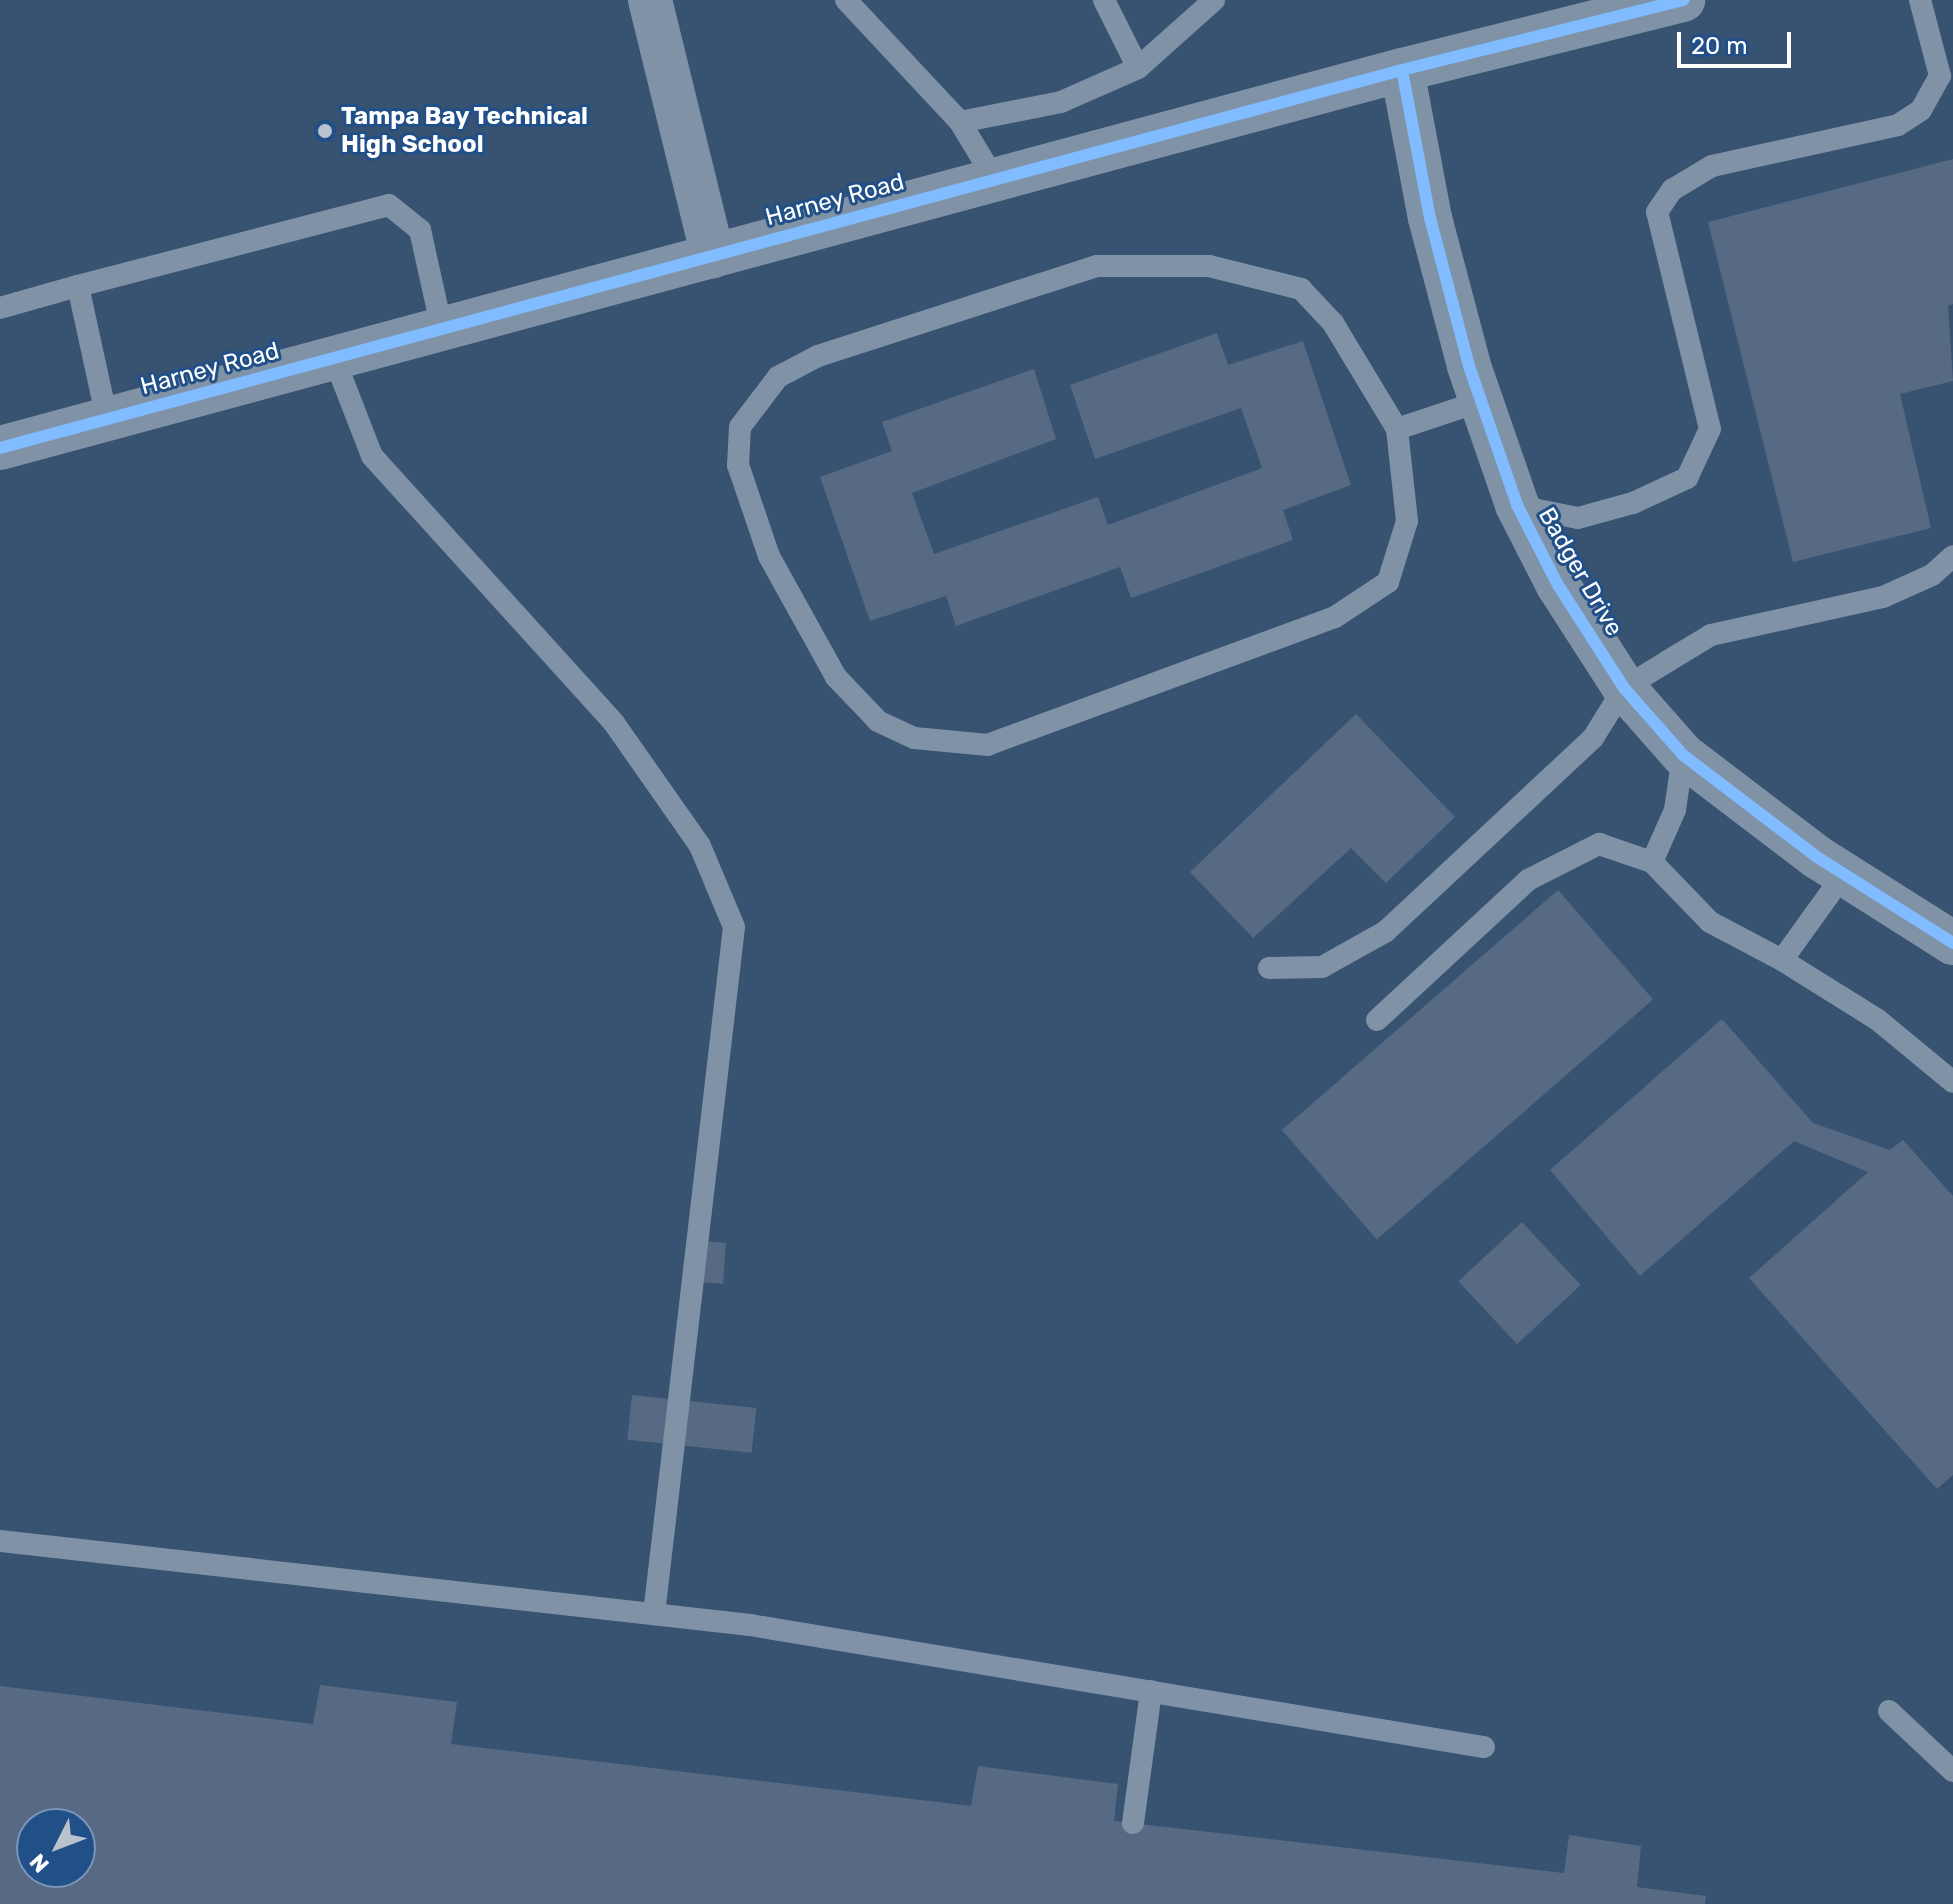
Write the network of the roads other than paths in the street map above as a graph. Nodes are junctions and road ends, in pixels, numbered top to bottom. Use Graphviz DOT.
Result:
graph roads {
  1 [pos="650,0"];
  2 [pos="846,0"];
  3 [pos="1104,0"];
  4 [pos="1214,0"];
  5 [pos="1683,0"];
  6 [pos="1920,0"];
  7 [pos="1604,9"];
  8 [pos="1138,68"];
  9 [pos="1402,70"];
  10 [pos="1946,76"];
  11 [pos="960,122"];
  12 [pos="995,180"];
  13 [pos="713,256"];
  14 [pos="78,286"];
  15 [pos="0,308"];
  16 [pos="442,329"];
  17 [pos="334,358"];
  18 [pos="1481,401"];
  19 [pos="107,419"];
  20 [pos="1397,429"];
  21 [pos="0,448"];
  22 [pos="1517,505"];
  23 [pos="1953,556"];
  24 [pos="1624,688"];
  25 [pos="1683,755"];
  26 [pos="1652,862"];
  27 [pos="1844,874"];
  28 [pos="1953,943"];
  29 [pos="1782,960"];
  30 [pos="1269,968"];
  31 [pos="1377,1020"];
  32 [pos="1953,1082"];
  33 [pos="0,1541"];
  34 [pos="654,1614"];
  35 [pos="1151,1691"];
  36 [pos="1889,1711"];
  37 [pos="1484,1747"];
  38 [pos="1953,1771"];
  39 [pos="1133,1823"];
  1 -- 13 [label="street"];
  2 -- 11 [label="lane"];
  3 -- 8 [label="lane"];
  4 -- 8 [label="lane"];
  5 -- 7 [label="street, Harney Road"];
  6 -- 10 [label="lane"];
  7 -- 9 [label="street, Harney Road"];
  8 -- 11 [label="lane"];
  9 -- 12 [label="street, Harney Road"];
  9 -- 18 [label="street, Badger Drive"];
  10 -- 22 [label="lane"];
  11 -- 12 [label="lane"];
  12 -- 13 [label="street, Harney Road"];
  13 -- 16 [label="street, Harney Road"];
  14 -- 15 [label="lane"];
  14 -- 16 [label="lane"];
  14 -- 19 [label="lane"];
  16 -- 17 [label="street, Harney Road"];
  17 -- 19 [label="street, Harney Road"];
  17 -- 34 [label="lane"];
  18 -- 20 [label="lane"];
  18 -- 22 [label="street, Badger Drive"];
  19 -- 21 [label="street, Harney Road"];
  20 -- 20 [label="lane"];
  22 -- 24 [label="street, Badger Drive"];
  23 -- 24 [label="lane"];
  24 -- 25 [label="street, Badger Drive"];
  24 -- 30 [label="lane"];
  25 -- 26 [label="lane"];
  25 -- 27 [label="street, Badger Drive"];
  26 -- 29 [label="lane"];
  26 -- 31 [label="lane"];
  27 -- 28 [label="street, Badger Drive"];
  27 -- 29 [label="lane"];
  29 -- 32 [label="lane"];
  33 -- 34 [label="lane"];
  34 -- 35 [label="lane"];
  35 -- 37 [label="lane"];
  35 -- 39 [label="lane"];
  36 -- 38 [label="lane"];
}
